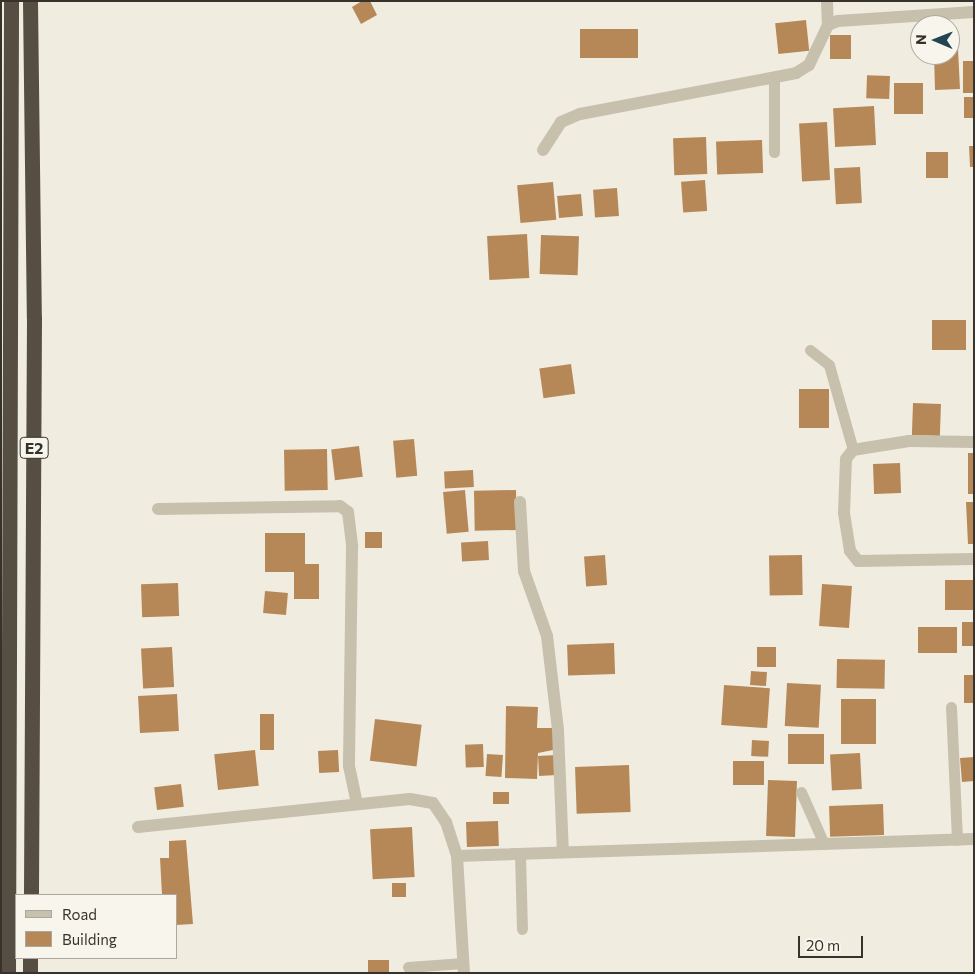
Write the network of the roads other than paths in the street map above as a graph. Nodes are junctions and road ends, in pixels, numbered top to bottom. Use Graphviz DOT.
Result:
graph roads {
  1 [pos="11,1"];
  2 [pos="30,1"];
  3 [pos="827,1"];
  4 [pos="974,12"];
  5 [pos="825,30"];
  6 [pos="774,79"];
  7 [pos="543,150"];
  8 [pos="774,152"];
  9 [pos="810,350"];
  10 [pos="974,442"];
  11 [pos="852,450"];
  12 [pos="520,502"];
  13 [pos="158,509"];
  14 [pos="974,559"];
  15 [pos="951,707"];
  16 [pos="801,792"];
  17 [pos="357,804"];
  18 [pos="138,827"];
  19 [pos="974,839"];
  20 [pos="957,840"];
  21 [pos="824,844"];
  22 [pos="563,852"];
  23 [pos="520,854"];
  24 [pos="457,856"];
  25 [pos="31,894"];
  26 [pos="522,929"];
  27 [pos="30,959"];
  28 [pos="408,967"];
  29 [pos="463,968"];
  30 [pos="8,973"];
  31 [pos="30,973"];
  1 -- 30 [label="highway, E2"];
  2 -- 25 [label="highway, E2"];
  3 -- 5 [label="street"];
  4 -- 5 [label="street"];
  5 -- 6 [label="street"];
  6 -- 7 [label="street"];
  6 -- 8 [label="lane"];
  9 -- 11 [label="lane"];
  10 -- 11 [label="street"];
  11 -- 14 [label="street"];
  12 -- 22 [label="street"];
  13 -- 17 [label="street"];
  15 -- 20 [label="lane"];
  16 -- 21 [label="lane"];
  17 -- 18 [label="street"];
  17 -- 24 [label="street"];
  19 -- 20 [label="street"];
  20 -- 21 [label="street"];
  21 -- 22 [label="street"];
  22 -- 23 [label="street"];
  23 -- 24 [label="street"];
  23 -- 26 [label="lane"];
  24 -- 29 [label="street"];
  27 -- 31 [label="highway"];
  28 -- 29 [label="lane"];
}
